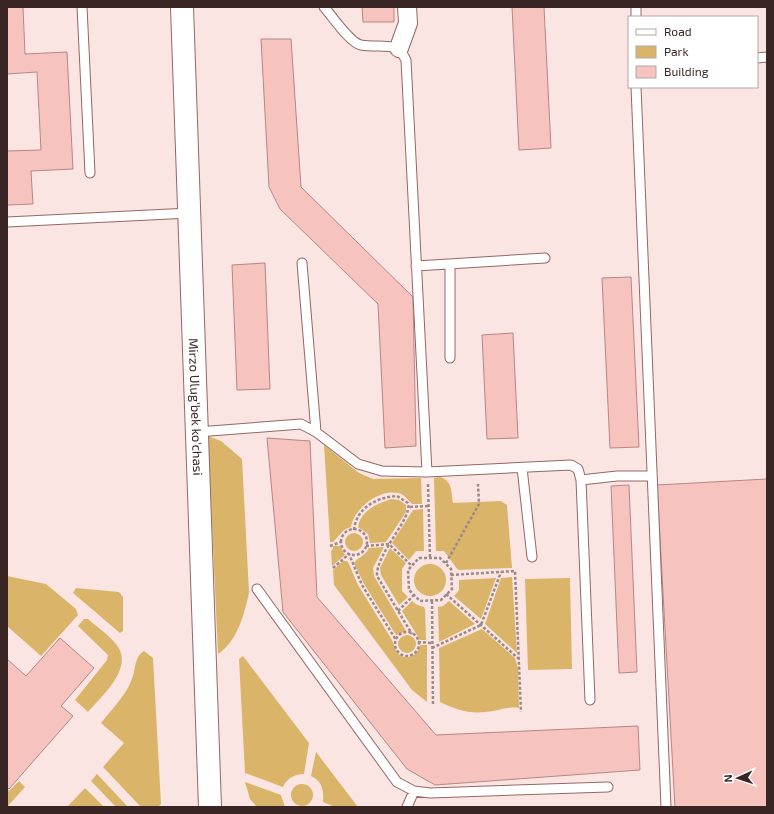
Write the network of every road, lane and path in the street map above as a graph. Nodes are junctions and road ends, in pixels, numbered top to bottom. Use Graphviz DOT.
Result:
graph roads {
  1 [pos="82,7"];
  2 [pos="182,7"];
  3 [pos="324,7"];
  4 [pos="407,7"];
  5 [pos="399,48"];
  6 [pos="636,88"];
  7 [pos="90,173"];
  8 [pos="190,213"];
  9 [pos="7,222"];
  10 [pos="545,258"];
  11 [pos="302,264"];
  12 [pos="450,264"];
  13 [pos="416,266"];
  14 [pos="450,358"];
  15 [pos="197,432"];
  16 [pos="316,432"];
  17 [pos="522,468"];
  18 [pos="427,472"];
  19 [pos="652,476"];
  20 [pos="581,480"];
  21 [pos="478,484"];
  22 [pos="428,506"];
  23 [pos="410,507"];
  24 [pos="354,530"];
  25 [pos="342,542"];
  26 [pos="389,544"];
  27 [pos="330,546"];
  28 [pos="366,546"];
  29 [pos="349,554"];
  30 [pos="532,557"];
  31 [pos="430,558"];
  32 [pos="446,563"];
  33 [pos="412,566"];
  34 [pos="333,568"];
  35 [pos="501,572"];
  36 [pos="451,575"];
  37 [pos="257,589"];
  38 [pos="446,594"];
  39 [pos="414,595"];
  40 [pos="432,600"];
  41 [pos="398,611"];
  42 [pos="481,625"];
  43 [pos="412,634"];
  44 [pos="396,640"];
  45 [pos="418,642"];
  46 [pos="432,643"];
  47 [pos="432,648"];
  48 [pos="520,659"];
  49 [pos="590,700"];
  50 [pos="433,705"];
  51 [pos="521,712"];
  52 [pos="608,787"];
  53 [pos="414,791"];
  54 [pos="210,807"];
  55 [pos="407,807"];
  56 [pos="666,807"];
  1 -- 7 [label="lane"];
  2 -- 8 [label="main road, Mirzo Ulug'bek ko'chasi"];
  3 -- 5 [label="lane"];
  4 -- 5 [label="street"];
  5 -- 13 [label="lane"];
  6 -- 19 [label="lane"];
  8 -- 9 [label="lane"];
  8 -- 15 [label="main road, Mirzo Ulug'bek ko'chasi"];
  10 -- 12 [label="lane"];
  11 -- 16 [label="lane"];
  12 -- 13 [label="lane"];
  12 -- 14 [label="lane"];
  13 -- 18 [label="lane"];
  15 -- 16 [label="lane"];
  15 -- 54 [label="main road, Mirzo Ulug'bek ko'chasi"];
  16 -- 18 [label="lane"];
  17 -- 18 [label="lane"];
  17 -- 20 [label="lane"];
  17 -- 30 [label="lane"];
  18 -- 22 [label="path"];
  19 -- 20 [label="lane"];
  19 -- 56 [label="lane"];
  20 -- 49 [label="lane"];
  21 -- 32 [label="path"];
  22 -- 23 [label="path"];
  22 -- 31 [label="path"];
  23 -- 24 [label="path"];
  23 -- 26 [label="path"];
  24 -- 25 [label="path"];
  24 -- 28 [label="path"];
  25 -- 27 [label="path"];
  25 -- 29 [label="path"];
  26 -- 28 [label="path"];
  26 -- 33 [label="path"];
  26 -- 41 [label="path"];
  28 -- 29 [label="path"];
  29 -- 34 [label="path"];
  29 -- 44 [label="path"];
  31 -- 32 [label="path"];
  31 -- 33 [label="path"];
  32 -- 36 [label="path"];
  33 -- 39 [label="path"];
  35 -- 36 [label="path"];
  35 -- 42 [label="path"];
  35 -- 48 [label="path"];
  36 -- 38 [label="path"];
  37 -- 53 [label="lane"];
  38 -- 40 [label="path"];
  38 -- 42 [label="path"];
  39 -- 40 [label="path"];
  39 -- 41 [label="path"];
  40 -- 46 [label="path"];
  41 -- 43 [label="path"];
  42 -- 47 [label="path"];
  42 -- 48 [label="path"];
  43 -- 44 [label="path"];
  43 -- 45 [label="path"];
  44 -- 45 [label="path"];
  45 -- 46 [label="path"];
  46 -- 47 [label="path"];
  47 -- 50 [label="path"];
  48 -- 51 [label="path"];
  52 -- 53 [label="lane"];
  53 -- 55 [label="lane"];
}
